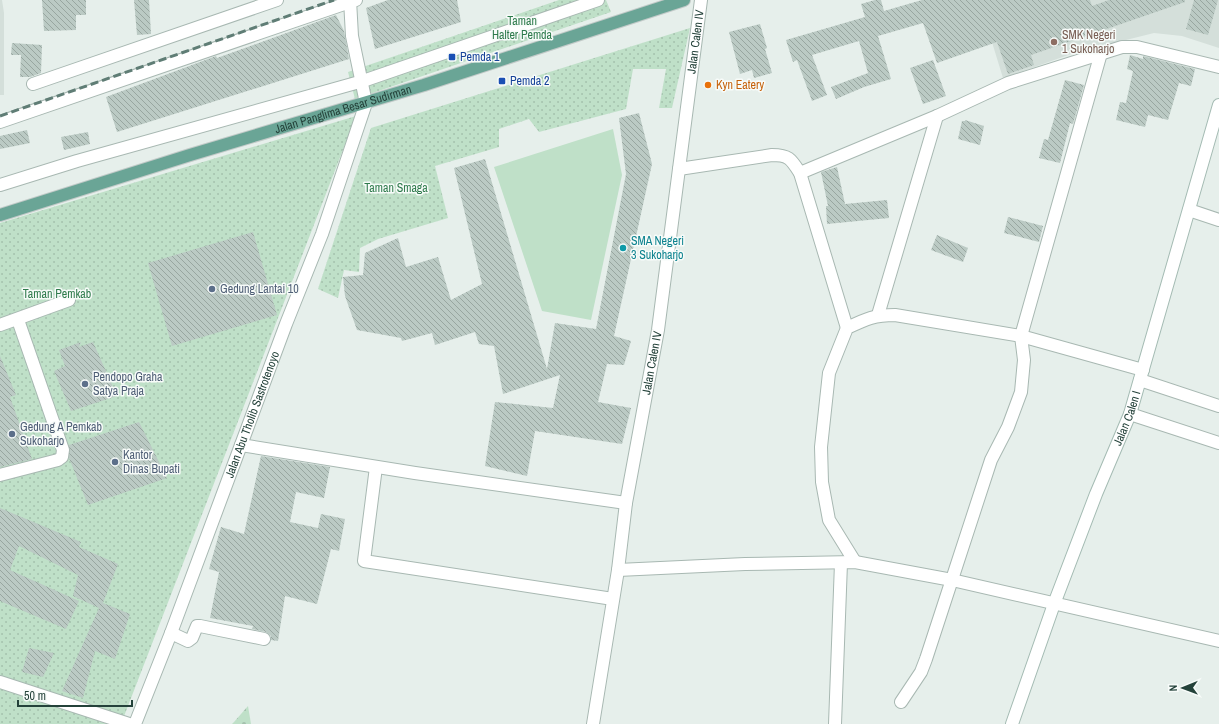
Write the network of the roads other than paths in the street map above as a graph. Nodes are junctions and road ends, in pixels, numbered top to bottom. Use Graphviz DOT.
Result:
graph roads {
  1 [pos="277,0"];
  2 [pos="598,0"];
  3 [pos="684,0"];
  4 [pos="701,0"];
  5 [pos="353,1"];
  6 [pos="1101,53"];
  7 [pos="1219,68"];
  8 [pos="363,81"];
  9 [pos="33,84"];
  10 [pos="366,103"];
  11 [pos="1219,105"];
  12 [pos="937,116"];
  13 [pos="0,122"];
  14 [pos="679,169"];
  15 [pos="800,173"];
  16 [pos="0,185"];
  17 [pos="1189,210"];
  18 [pos="0,215"];
  19 [pos="1219,220"];
  20 [pos="69,300"];
  21 [pos="878,315"];
  22 [pos="18,320"];
  23 [pos="0,326"];
  24 [pos="847,328"];
  25 [pos="1021,336"];
  26 [pos="1142,375"];
  27 [pos="1219,406"];
  28 [pos="1130,414"];
  29 [pos="1219,443"];
  30 [pos="241,445"];
  31 [pos="376,467"];
  32 [pos="0,475"];
  33 [pos="626,503"];
  34 [pos="855,562"];
  35 [pos="841,563"];
  36 [pos="618,570"];
  37 [pos="952,580"];
  38 [pos="613,599"];
  39 [pos="1054,604"];
  40 [pos="171,633"];
  41 [pos="264,639"];
  42 [pos="1219,642"];
  43 [pos="0,682"];
  44 [pos="901,702"];
  45 [pos="129,724"];
  46 [pos="135,724"];
  47 [pos="593,724"];
  48 [pos="835,724"];
  49 [pos="1012,724"];
  1 -- 9 [label="street"];
  2 -- 8 [label="street"];
  3 -- 10 [label="main road, Jalan Panglima Besar Sudirman"];
  4 -- 14 [label="street, Jalan Calen IV"];
  5 -- 8 [label="street"];
  5 -- 13 [label="street"];
  6 -- 7 [label="street"];
  6 -- 12 [label="street"];
  6 -- 25 [label="street"];
  8 -- 10 [label="street"];
  8 -- 16 [label="street"];
  10 -- 18 [label="main road, Jalan Panglima Besar Sudirman"];
  10 -- 30 [label="street, Jalan Abu Tholib Sastrotenoyo"];
  11 -- 17 [label="street, Jalan Calen I"];
  12 -- 15 [label="street"];
  12 -- 21 [label="street"];
  14 -- 15 [label="street"];
  14 -- 33 [label="street, Jalan Calen IV"];
  15 -- 24 [label="street"];
  17 -- 19 [label="street"];
  17 -- 26 [label="street, Jalan Calen I"];
  20 -- 22 [label="street"];
  21 -- 24 [label="street"];
  21 -- 25 [label="street"];
  22 -- 23 [label="street"];
  22 -- 32 [label="street"];
  24 -- 34 [label="street"];
  25 -- 26 [label="street"];
  25 -- 37 [label="street"];
  26 -- 27 [label="street"];
  26 -- 28 [label="street, Jalan Calen I"];
  28 -- 29 [label="street"];
  28 -- 39 [label="street, Jalan Calen I"];
  30 -- 31 [label="street"];
  30 -- 40 [label="street, Jalan Abu Tholib Sastrotenoyo"];
  31 -- 33 [label="street"];
  31 -- 38 [label="street"];
  33 -- 36 [label="street, Jalan Calen IV"];
  34 -- 35 [label="street"];
  34 -- 37 [label="street"];
  35 -- 36 [label="street"];
  35 -- 48 [label="street"];
  36 -- 38 [label="street, Jalan Calen IV"];
  37 -- 39 [label="street"];
  37 -- 44 [label="street"];
  38 -- 47 [label="street, Jalan Calen IV"];
  39 -- 42 [label="street"];
  39 -- 49 [label="street, Jalan Calen I"];
  40 -- 41 [label="street"];
  40 -- 46 [label="street, Jalan Abu Tholib Sastrotenoyo"];
  43 -- 45 [label="street"];
}
